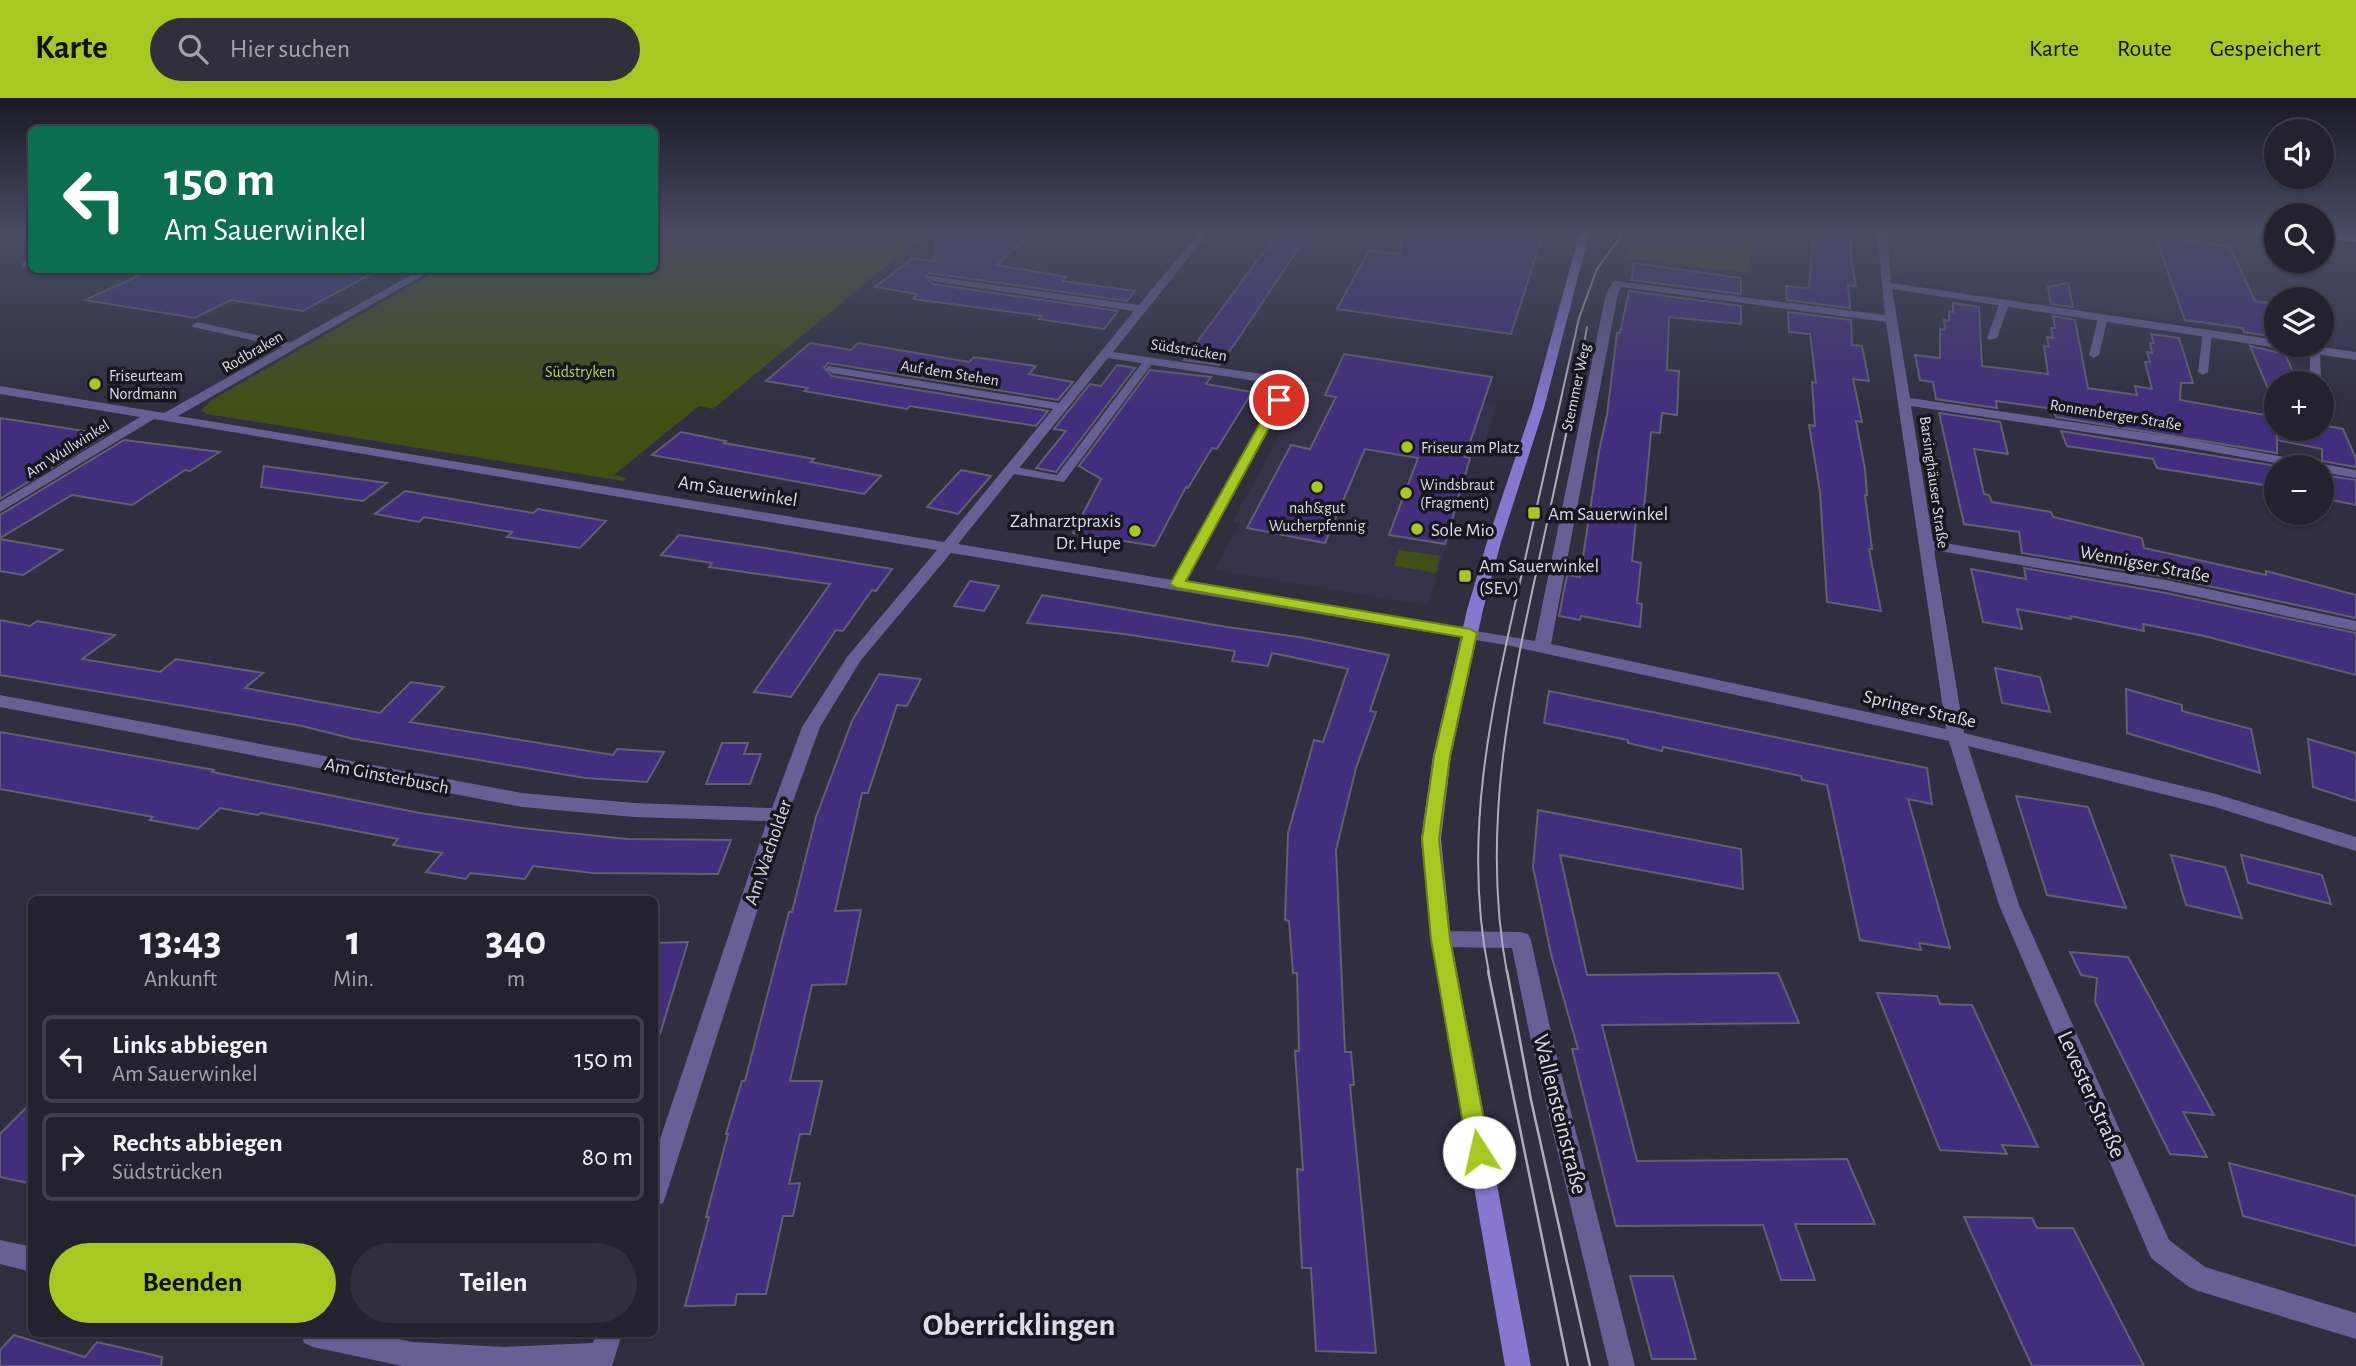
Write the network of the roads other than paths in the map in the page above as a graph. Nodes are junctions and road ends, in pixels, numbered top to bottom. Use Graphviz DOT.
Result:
graph roads {
  1 [pos="391,290"];
  2 [pos="1015,290"];
  3 [pos="1157,290"];
  4 [pos="1569,290"];
  5 [pos="1614,290"];
  6 [pos="1673,290"];
  7 [pos="1887,290"];
  8 [pos="1923,290"];
  9 [pos="2006,302"];
  10 [pos="1142,309"];
  11 [pos="2103,317"];
  12 [pos="1892,319"];
  13 [pos="197,325"];
  14 [pos="2207,333"];
  15 [pos="1992,338"];
  16 [pos="2264,342"];
  17 [pos="292,346"];
  18 [pos="2334,352"];
  19 [pos="1105,354"];
  20 [pos="2094,355"];
  21 [pos="2356,356"];
  22 [pos="1149,360"];
  23 [pos="832,369"];
  24 [pos="2203,372"];
  25 [pos="0,390"];
  26 [pos="1906,401"];
  27 [pos="1062,407"];
  28 [pos="158,417"];
  29 [pos="2264,457"];
  30 [pos="1011,470"];
  31 [pos="2334,470"];
  32 [pos="2356,474"];
  33 [pos="0,508"];
  34 [pos="1926,544"];
  35 [pos="949,546"];
  36 [pos="1177,584"];
  37 [pos="2356,626"];
  38 [pos="1470,633"];
  39 [pos="1542,648"];
  40 [pos="0,701"];
  41 [pos="1956,737"];
  42 [pos="779,815"];
  43 [pos="2356,844"];
  44 [pos="1441,939"];
  45 [pos="658,1183"];
  46 [pos="0,1252"];
  47 [pos="28,1259"];
  48 [pos="2356,1326"];
  49 [pos="327,1337"];
  50 [pos="603,1352"];
  51 [pos="1518,1366"];
  52 [pos="1622,1366"];
  1 -- 17 [label="street, Rodbraken"];
  2 -- 10 [label="street"];
  3 -- 10 [label="street, Südstrücken"];
  4 -- 38 [label="street"];
  5 -- 39 [label="street, Stemmer Weg"];
  6 -- 12 [label="street, Stemmer Weg"];
  7 -- 12 [label="street, Barsinghäuser Straße"];
  8 -- 9 [label="street"];
  9 -- 11 [label="street"];
  9 -- 15 [label="lane"];
  10 -- 19 [label="street, Südstrücken"];
  11 -- 14 [label="street"];
  11 -- 20 [label="lane"];
  12 -- 26 [label="street, Barsinghäuser Straße"];
  13 -- 17 [label="lane"];
  14 -- 16 [label="street"];
  14 -- 24 [label="lane"];
  17 -- 28 [label="street, Rodbraken"];
  18 -- 21 [label="street"];
  19 -- 22 [label="street, Südstrücken"];
  19 -- 27 [label="street, Südstrücken"];
  22 -- 30 [label="lane"];
  22 -- 36 [label="street, Südstrücken"];
  23 -- 27 [label="street, Auf dem Stehen"];
  25 -- 28 [label="street, Am Sauerwinkel"];
  26 -- 29 [label="street, Ronnenberger Straße"];
  26 -- 34 [label="street, Barsinghäuser Straße"];
  27 -- 30 [label="street, Südstrücken"];
  28 -- 33 [label="street, Am Wullwinkel"];
  28 -- 35 [label="street, Am Sauerwinkel"];
  30 -- 35 [label="street, Südstrücken"];
  31 -- 32 [label="street, Ronnenberger Straße"];
  34 -- 37 [label="street, Wennigser Straße"];
  34 -- 41 [label="street, Barsinghäuser Straße"];
  35 -- 36 [label="street, Am Sauerwinkel"];
  35 -- 42 [label="street, Am Wacholder"];
  36 -- 38 [label="street, Am Sauerwinkel"];
  38 -- 39 [label="street, Springer Straße"];
  38 -- 44 [label="street"];
  39 -- 41 [label="street, Springer Straße"];
  40 -- 42 [label="street, Am Ginsterbusch"];
  41 -- 43 [label="street, Springer Straße"];
  41 -- 48 [label="street, Levester Straße"];
  42 -- 45 [label="street, Am Wacholder"];
  44 -- 51 [label="street"];
  44 -- 52 [label="street, Wallensteinstraße"];
  46 -- 47 [label="street"];
  49 -- 50 [label="street"];
}
